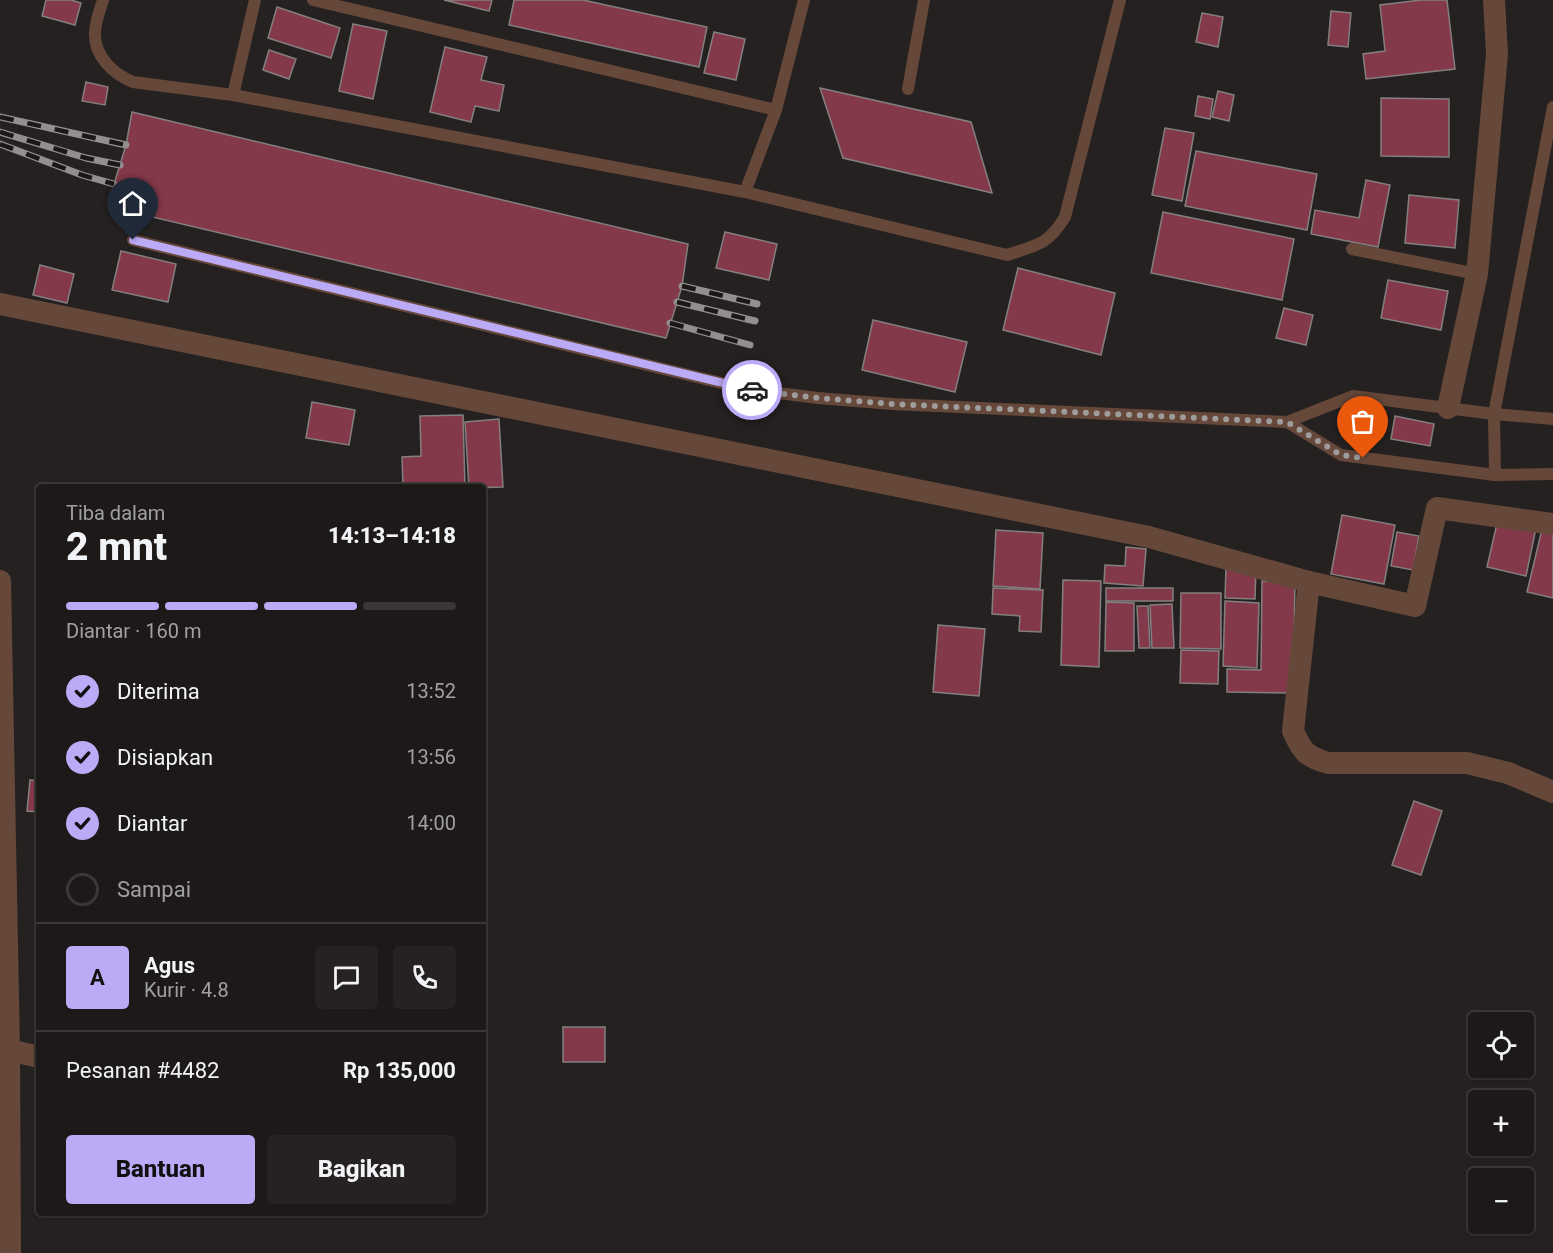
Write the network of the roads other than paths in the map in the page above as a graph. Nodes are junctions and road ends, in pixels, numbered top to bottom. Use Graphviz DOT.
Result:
graph roads {
  1 [pos="103,0"];
  2 [pos="255,0"];
  3 [pos="313,0"];
  4 [pos="804,0"];
  5 [pos="924,0"];
  6 [pos="1120,0"];
  7 [pos="1494,0"];
  8 [pos="908,90"];
  9 [pos="233,94"];
  10 [pos="1553,107"];
  11 [pos="776,110"];
  12 [pos="745,192"];
  13 [pos="133,240"];
  14 [pos="1352,249"];
  15 [pos="1477,274"];
  16 [pos="6,305"];
  17 [pos="1449,408"];
  18 [pos="1494,414"];
  19 [pos="1553,419"];
  20 [pos="1287,422"];
  21 [pos="1553,474"];
  22 [pos="1495,475"];
  23 [pos="1553,524"];
  24 [pos="0,581"];
  25 [pos="1309,582"];
  26 [pos="1,645"];
  27 [pos="1552,790"];
  28 [pos="9,1050"];
  29 [pos="36,1056"];
  30 [pos="10,1253"];
  1 -- 9 [label="lane"];
  2 -- 9 [label="lane"];
  3 -- 11 [label="lane"];
  4 -- 11 [label="lane"];
  5 -- 8 [label="lane"];
  6 -- 12 [label="lane"];
  7 -- 15 [label="street"];
  9 -- 12 [label="lane"];
  10 -- 18 [label="lane"];
  11 -- 12 [label="lane"];
  13 -- 20 [label="lane"];
  14 -- 15 [label="lane"];
  15 -- 17 [label="street"];
  16 -- 25 [label="street"];
  17 -- 18 [label="lane"];
  17 -- 20 [label="lane"];
  18 -- 19 [label="lane"];
  18 -- 22 [label="lane"];
  20 -- 22 [label="lane"];
  21 -- 22 [label="lane"];
  23 -- 25 [label="street"];
  24 -- 26 [label="street"];
  25 -- 27 [label="street"];
  26 -- 28 [label="street"];
  28 -- 29 [label="street"];
  28 -- 30 [label="street"];
}
